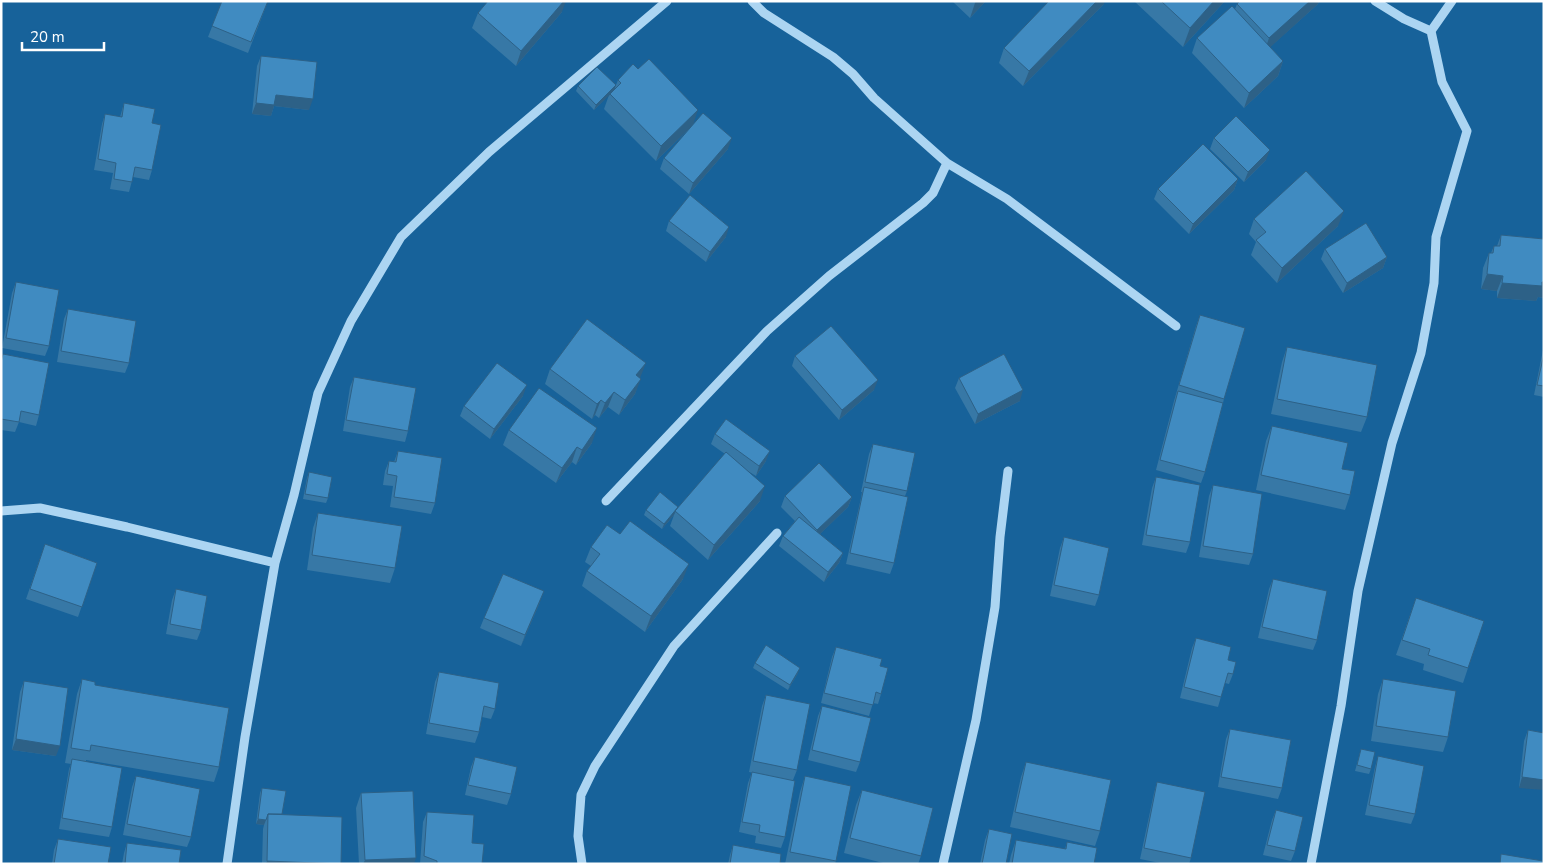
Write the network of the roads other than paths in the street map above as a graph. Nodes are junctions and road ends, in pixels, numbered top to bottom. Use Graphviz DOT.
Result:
graph roads {
  1 [pos="667,1"];
  2 [pos="752,1"];
  3 [pos="1375,1"];
  4 [pos="1452,1"];
  5 [pos="1431,31"];
  6 [pos="947,163"];
  7 [pos="1176,326"];
  8 [pos="1008,471"];
  9 [pos="606,500"];
  10 [pos="1,512"];
  11 [pos="777,534"];
  12 [pos="275,563"];
  13 [pos="228,864"];
  14 [pos="582,864"];
  15 [pos="943,864"];
  16 [pos="1311,864"];
  1 -- 12 [label="street"];
  2 -- 6 [label="street"];
  3 -- 5 [label="street"];
  4 -- 5 [label="street"];
  5 -- 16 [label="street"];
  6 -- 7 [label="street"];
  6 -- 9 [label="street"];
  8 -- 15 [label="street"];
  10 -- 12 [label="street"];
  11 -- 14 [label="street"];
  12 -- 13 [label="street"];
}
